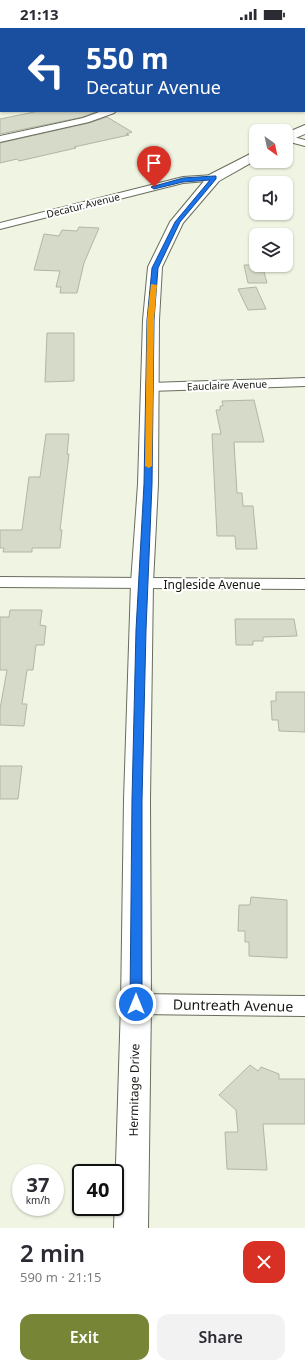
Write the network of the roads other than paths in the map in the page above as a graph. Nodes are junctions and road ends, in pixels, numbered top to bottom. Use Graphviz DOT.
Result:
graph roads {
  1 [pos="108,112"];
  2 [pos="305,129"];
  3 [pos="293,135"];
  4 [pos="0,139"];
  5 [pos="293,140"];
  6 [pos="305,143"];
  7 [pos="249,159"];
  8 [pos="214,178"];
  9 [pos="0,226"];
  10 [pos="305,382"];
  11 [pos="150,387"];
  12 [pos="0,582"];
  13 [pos="142,583"];
  14 [pos="305,584"];
  15 [pos="136,1004"];
  16 [pos="305,1006"];
  17 [pos="131,1228"];
  1 -- 4 [label="street"];
  2 -- 3 [label="street"];
  5 -- 6 [label="street"];
  7 -- 8 [label="street, Hermitage Drive"];
  8 -- 9 [label="street, Decatur Avenue"];
  8 -- 11 [label="street, Hermitage Drive"];
  10 -- 11 [label="street, Eauclaire Avenue"];
  11 -- 13 [label="street, Hermitage Drive"];
  12 -- 13 [label="street, Ingleside Avenue"];
  13 -- 14 [label="street, Ingleside Avenue"];
  13 -- 15 [label="street, Hermitage Drive"];
  15 -- 16 [label="street, Duntreath Avenue"];
  15 -- 17 [label="street, Hermitage Drive"];
}
